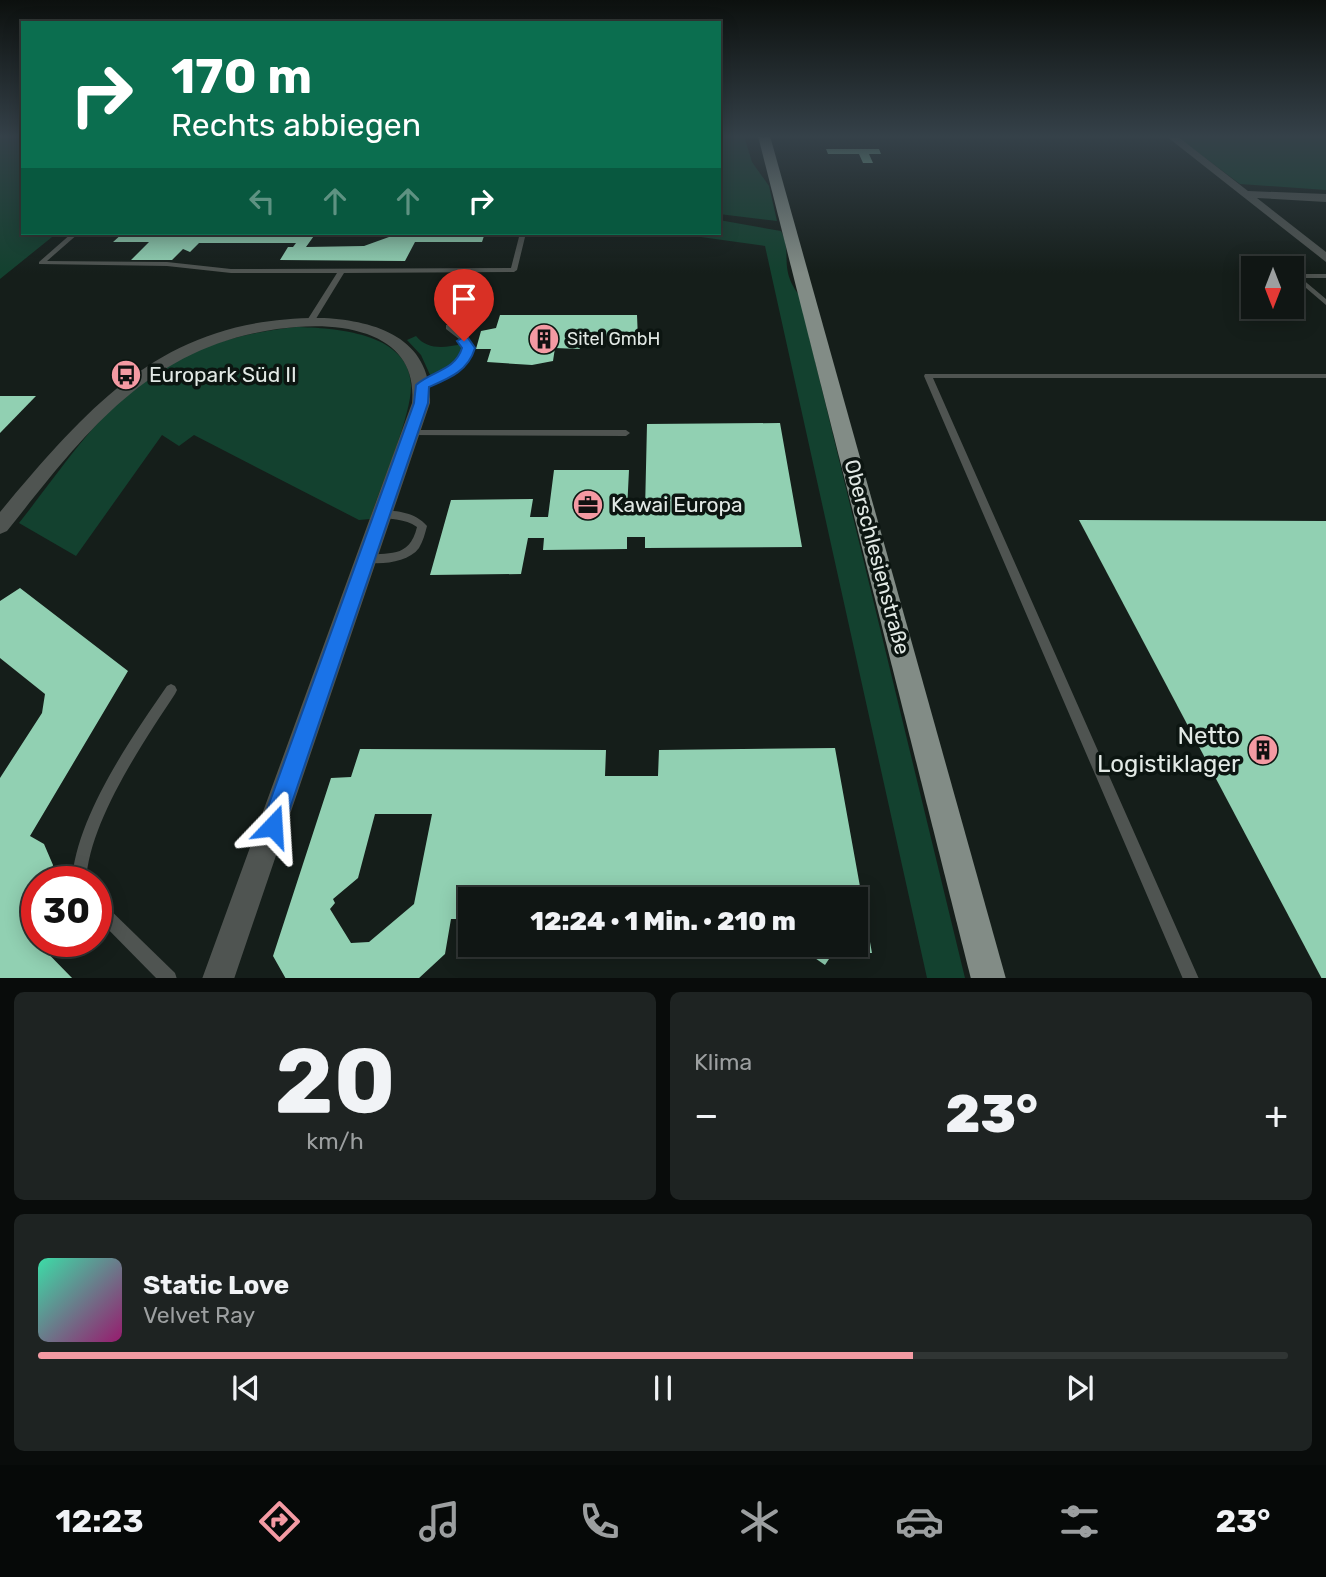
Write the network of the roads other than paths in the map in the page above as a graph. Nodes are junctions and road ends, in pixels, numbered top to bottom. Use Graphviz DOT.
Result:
graph roads {
  1 [pos="776,182"];
  2 [pos="1229,182"];
  3 [pos="1245,194"];
  4 [pos="1326,198"];
  5 [pos="74,235"];
  6 [pos="523,235"];
  7 [pos="1326,258"];
  8 [pos="342,271"];
  9 [pos="1304,276"];
  10 [pos="1326,276"];
  11 [pos="1304,285"];
  12 [pos="1326,303"];
  13 [pos="310,322"];
  14 [pos="449,327"];
  15 [pos="1326,376"];
  16 [pos="423,385"];
  17 [pos="410,433"];
  18 [pos="626,433"];
  19 [pos="381,514"];
  20 [pos="0,526"];
  21 [pos="366,559"];
  22 [pos="171,690"];
  23 [pos="79,866"];
  24 [pos="112,922"];
  25 [pos="169,978"];
  26 [pos="218,978"];
  27 [pos="989,978"];
  28 [pos="1191,978"];
  1 -- 27 [label="main road, Oberschlesienstraße"];
  2 -- 3 [label="street"];
  3 -- 4 [label="street"];
  3 -- 7 [label="street"];
  5 -- 8 [label="lane"];
  6 -- 8 [label="lane"];
  8 -- 13 [label="lane"];
  9 -- 10 [label="lane"];
  11 -- 12 [label="lane"];
  13 -- 16 [label="street"];
  13 -- 20 [label="street"];
  14 -- 16 [label="lane"];
  15 -- 28 [label="lane"];
  16 -- 17 [label="street"];
  17 -- 18 [label="lane"];
  17 -- 19 [label="street"];
  19 -- 21 [label="street"];
  19 -- 21 [label="lane"];
  21 -- 26 [label="street"];
  22 -- 23 [label="lane"];
  24 -- 25 [label="lane"];
}
